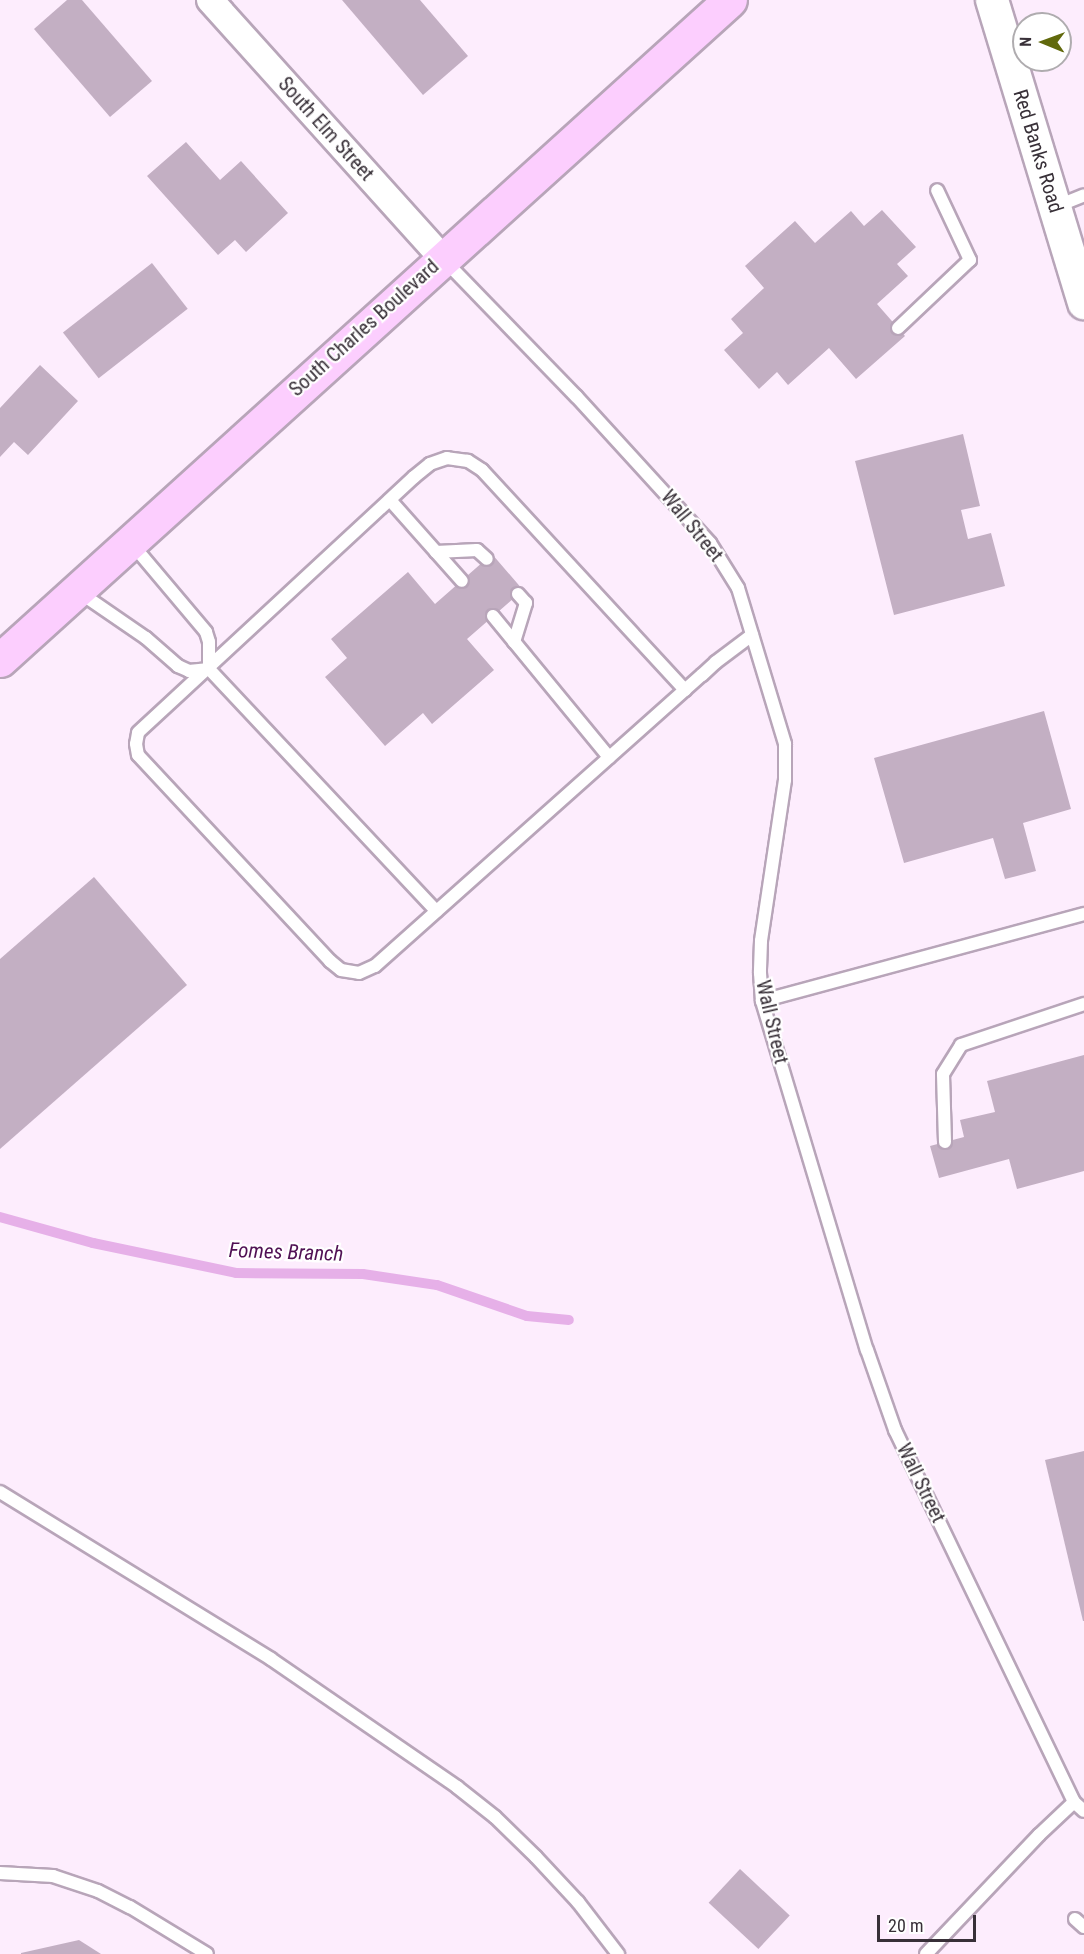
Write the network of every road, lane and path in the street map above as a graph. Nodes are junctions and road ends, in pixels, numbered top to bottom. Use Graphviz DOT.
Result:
graph roads {
  1 [pos="210,0"];
  2 [pos="729,0"];
  3 [pos="992,0"];
  4 [pos="937,190"];
  5 [pos="1084,195"];
  6 [pos="1055,207"];
  7 [pos="442,258"];
  8 [pos="1084,303"];
  9 [pos="898,328"];
  10 [pos="390,500"];
  11 [pos="129,541"];
  12 [pos="436,552"];
  13 [pos="487,560"];
  14 [pos="462,581"];
  15 [pos="78,591"];
  16 [pos="518,594"];
  17 [pos="493,616"];
  18 [pos="752,635"];
  19 [pos="514,642"];
  20 [pos="0,660"];
  21 [pos="209,669"];
  22 [pos="685,690"];
  23 [pos="609,757"];
  24 [pos="436,911"];
  25 [pos="1084,914"];
  26 [pos="762,1001"];
  27 [pos="1084,1004"];
  28 [pos="945,1142"];
  29 [pos="0,1492"];
  30 [pos="1074,1802"];
  31 [pos="1084,1811"];
  32 [pos="0,1873"];
  33 [pos="207,1954"];
  34 [pos="618,1954"];
  35 [pos="926,1954"];
  1 -- 7 [label="street, South Elm Street"];
  2 -- 7 [label="main road, South Charles Boulevard"];
  3 -- 6 [label="street, Red Banks Road"];
  4 -- 9 [label="lane"];
  5 -- 6 [label="lane"];
  6 -- 8 [label="street, Red Banks Road"];
  7 -- 11 [label="main road, South Charles Boulevard"];
  7 -- 18 [label="lane, Wall Street"];
  10 -- 12 [label="lane"];
  10 -- 21 [label="lane"];
  10 -- 22 [label="lane"];
  11 -- 15 [label="main road, South Charles Boulevard"];
  11 -- 21 [label="lane"];
  12 -- 13 [label="lane"];
  12 -- 14 [label="lane"];
  15 -- 20 [label="main road, South Charles Boulevard"];
  15 -- 21 [label="lane"];
  16 -- 19 [label="lane"];
  17 -- 19 [label="lane"];
  18 -- 22 [label="lane"];
  18 -- 26 [label="lane, Wall Street"];
  19 -- 23 [label="lane"];
  21 -- 24 [label="lane"];
  21 -- 24 [label="lane"];
  22 -- 23 [label="lane"];
  23 -- 24 [label="lane"];
  25 -- 26 [label="lane"];
  26 -- 30 [label="lane, Wall Street"];
  27 -- 28 [label="lane"];
  29 -- 34 [label="lane"];
  30 -- 31 [label="lane, Wall Street"];
  30 -- 35 [label="lane"];
  32 -- 33 [label="lane"];
}
